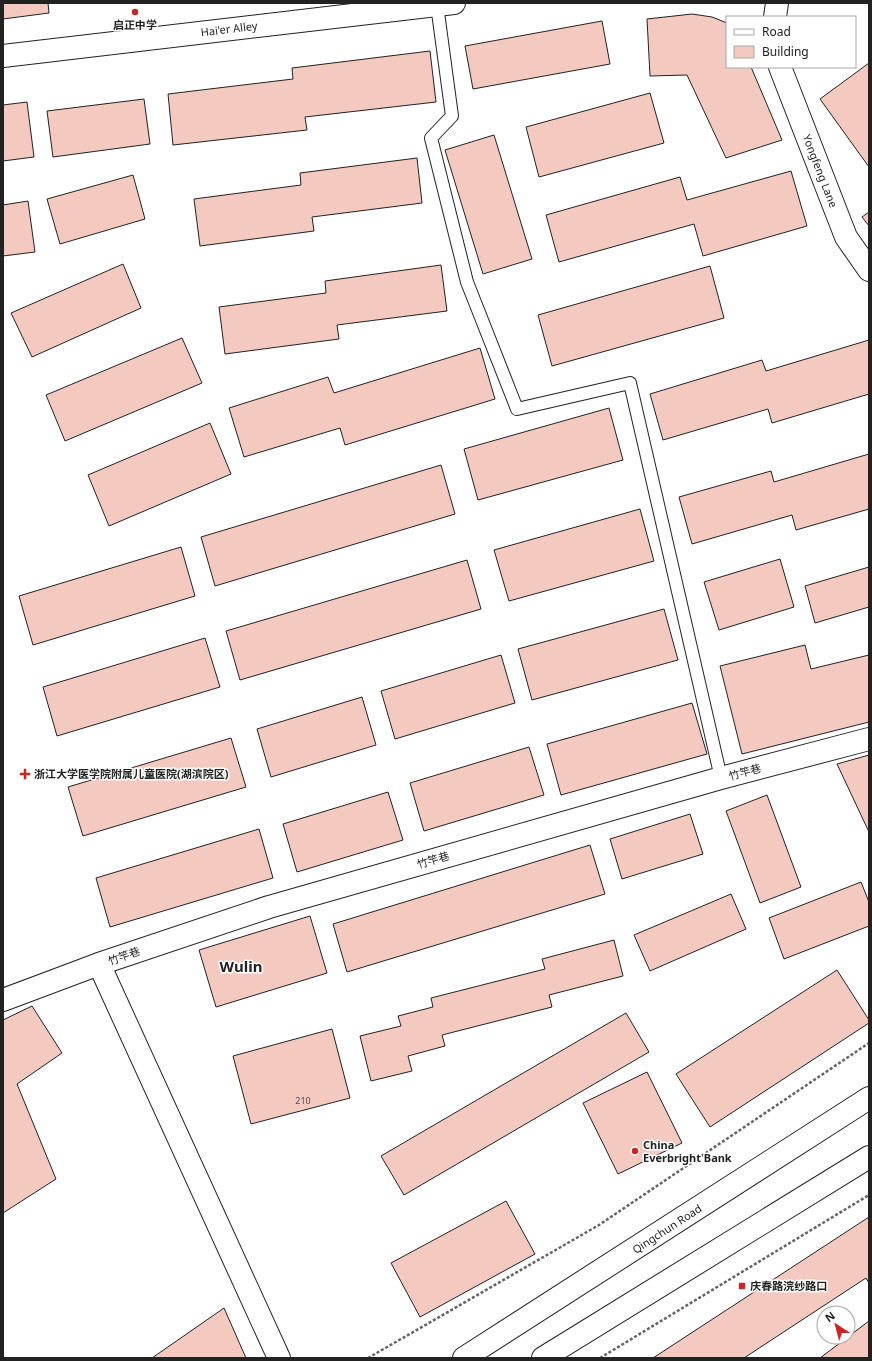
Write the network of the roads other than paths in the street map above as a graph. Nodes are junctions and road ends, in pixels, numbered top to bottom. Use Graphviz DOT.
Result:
graph roads {
  1 [pos="777,3"];
  2 [pos="446,4"];
  3 [pos="774,16"];
  4 [pos="3,56"];
  5 [pos="780,68"];
  6 [pos="869,270"];
  7 [pos="869,739"];
  8 [pos="721,778"];
  9 [pos="99,964"];
  10 [pos="3,1000"];
  11 [pos="869,1098"];
  12 [pos="869,1157"];
  13 [pos="279,1358"];
  14 [pos="464,1358"];
  15 [pos="543,1358"];
  1 -- 3 [label="street"];
  2 -- 4 [label="street, Hai'er Alley"];
  2 -- 8 [label="lane"];
  5 -- 6 [label="street, Yongfeng Lane"];
  7 -- 8 [label="street, 竹竿巷"];
  8 -- 9 [label="street, 竹竿巷"];
  9 -- 10 [label="street, 竹竿巷"];
  9 -- 13 [label="street"];
  11 -- 14 [label="street, Qingchun Road"];
  12 -- 15 [label="street"];
}
